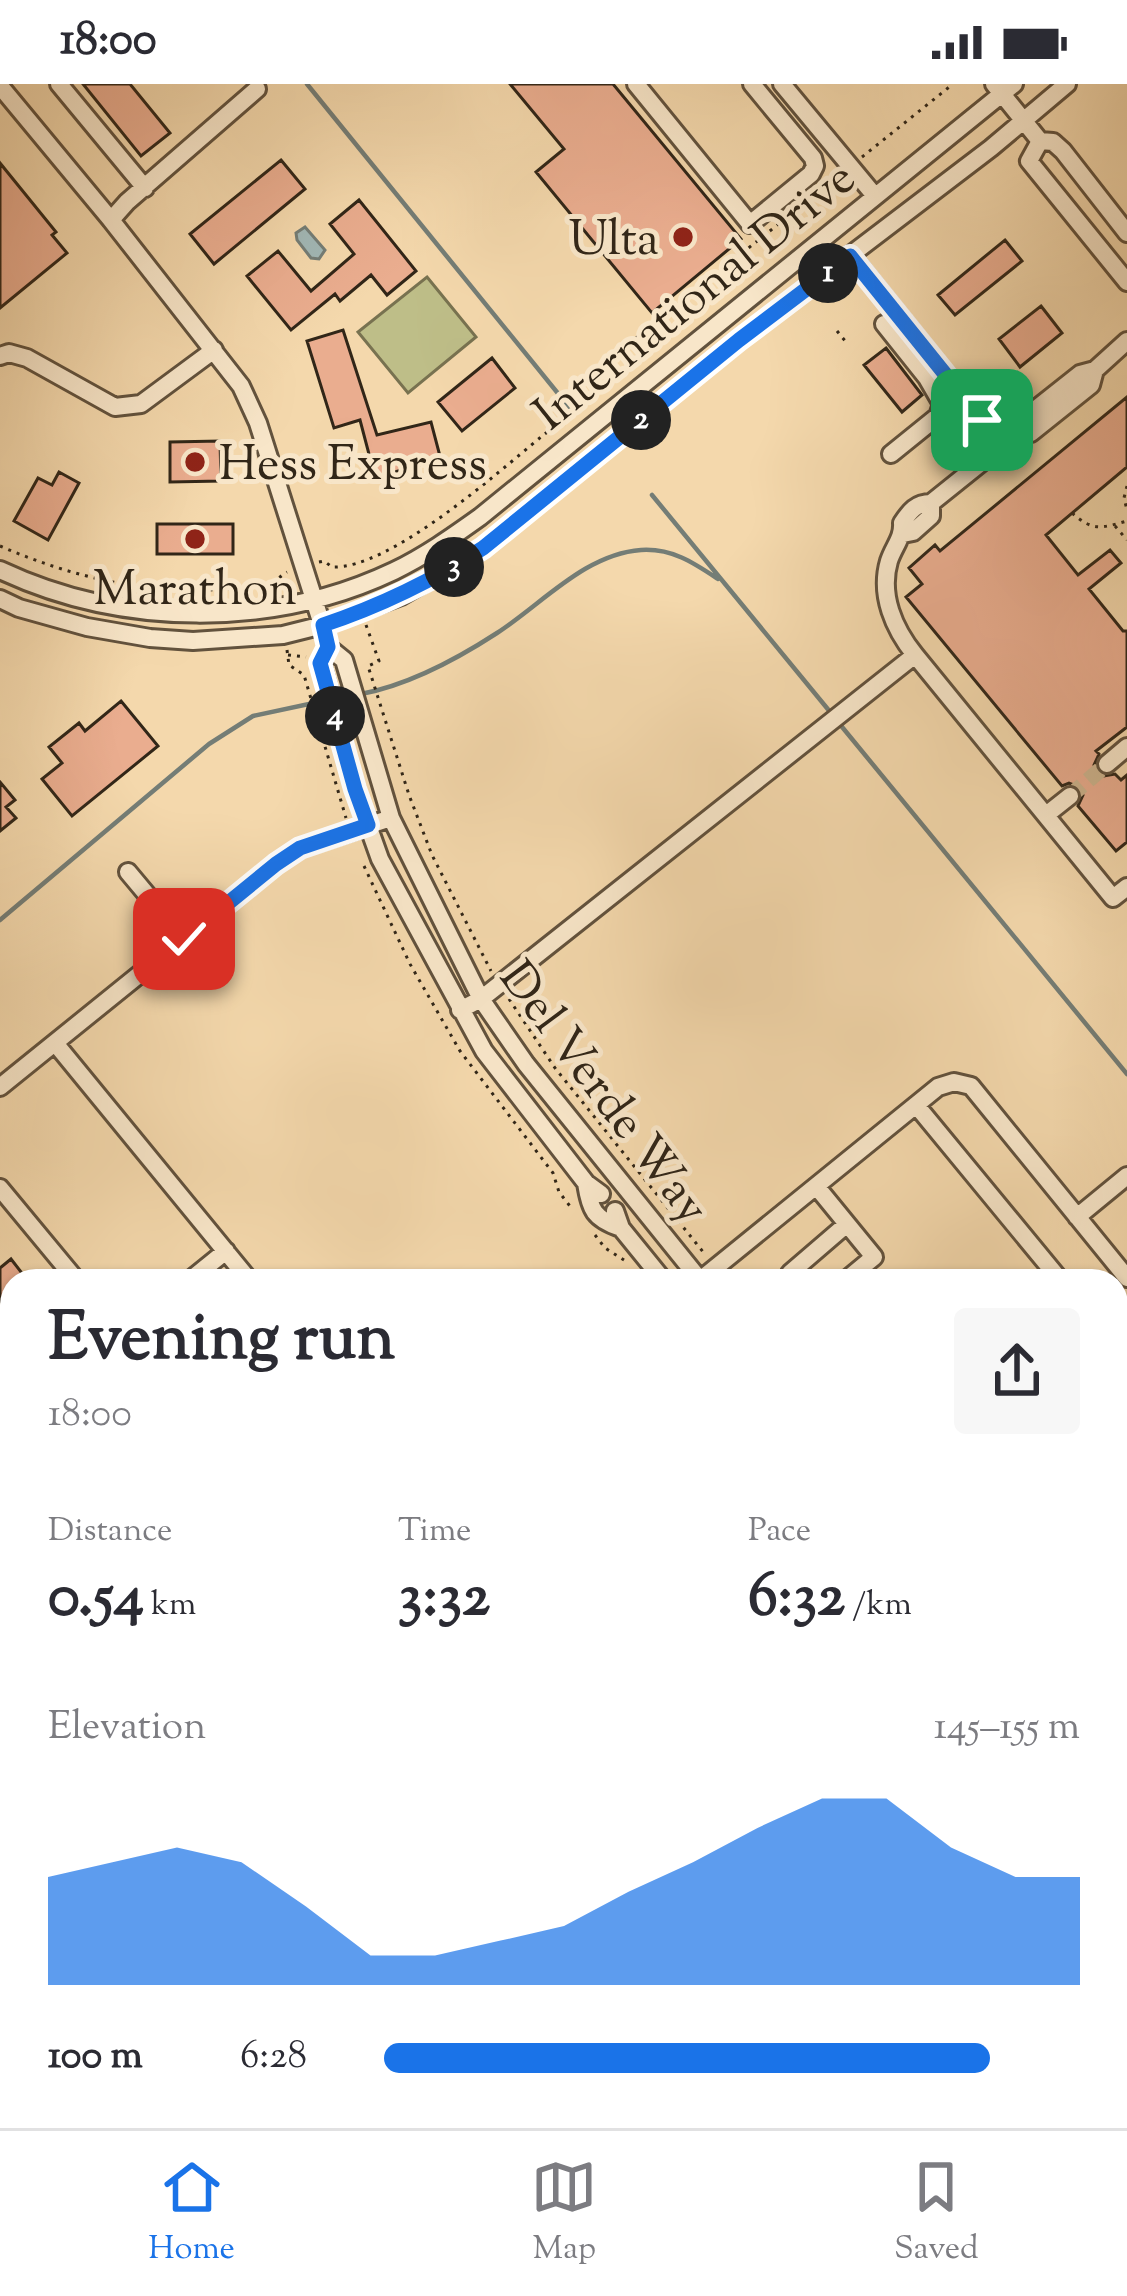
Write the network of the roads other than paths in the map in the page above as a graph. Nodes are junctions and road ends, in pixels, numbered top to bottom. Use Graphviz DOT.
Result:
graph roads {
  1 [pos="59,84"];
  2 [pos="636,84"];
  3 [pos="752,84"];
  4 [pos="782,84"];
  5 [pos="1066,84"];
  6 [pos="0,86"];
  7 [pos="1003,87"];
  8 [pos="257,89"];
  9 [pos="1023,121"];
  10 [pos="1040,141"];
  11 [pos="145,188"];
  12 [pos="875,196"];
  13 [pos="111,220"];
  14 [pos="1127,233"];
  15 [pos="850,256"];
  16 [pos="1127,282"];
  17 [pos="884,324"];
  18 [pos="1127,341"];
  19 [pos="214,350"];
  20 [pos="0,356"];
  21 [pos="1010,440"];
  22 [pos="891,454"];
  23 [pos="0,570"];
  24 [pos="0,599"];
  25 [pos="315,599"];
  26 [pos="323,625"];
  27 [pos="328,647"];
  28 [pos="915,655"];
  29 [pos="1127,747"];
  30 [pos="1107,764"];
  31 [pos="1070,796"];
  32 [pos="1046,815"];
  33 [pos="391,818"];
  34 [pos="368,825"];
  35 [pos="128,872"];
  36 [pos="1127,887"];
  37 [pos="184,939"];
  38 [pos="482,999"];
  39 [pos="460,1010"];
  40 [pos="55,1043"];
  41 [pos="0,1088"];
  42 [pos="916,1105"];
  43 [pos="608,1166"];
  44 [pos="1127,1176"];
  45 [pos="816,1186"];
  46 [pos="0,1188"];
  47 [pos="594,1189"];
  48 [pos="1077,1217"];
  49 [pos="848,1224"];
  50 [pos="226,1251"];
  51 [pos="67,1269"];
  52 [pos="204,1269"];
  53 [pos="240,1269"];
  54 [pos="655,1269"];
  55 [pos="690,1269"];
  56 [pos="715,1269"];
  57 [pos="799,1269"];
  58 [pos="860,1269"];
  59 [pos="1051,1269"];
  60 [pos="1120,1269"];
  1 -- 11 [label="street"];
  2 -- 3 [label="street"];
  4 -- 12 [label="street"];
  5 -- 9 [label="street, International Drive"];
  6 -- 13 [label="street"];
  7 -- 9 [label="street"];
  7 -- 12 [label="street, International Drive"];
  8 -- 11 [label="street"];
  9 -- 10 [label="street"];
  9 -- 15 [label="street, International Drive"];
  10 -- 14 [label="street"];
  10 -- 16 [label="street"];
  11 -- 13 [label="street"];
  12 -- 25 [label="street, International Drive"];
  13 -- 19 [label="street"];
  15 -- 21 [label="street"];
  15 -- 26 [label="street, International Drive"];
  17 -- 22 [label="street"];
  18 -- 21 [label="street"];
  19 -- 20 [label="street"];
  19 -- 25 [label="street"];
  21 -- 28 [label="street"];
  23 -- 25 [label="street, International Drive"];
  24 -- 26 [label="street, International Drive"];
  25 -- 26 [label="street"];
  26 -- 27 [label="street"];
  27 -- 33 [label="street, Del Verde Way"];
  27 -- 34 [label="street, Del Verde Way"];
  28 -- 32 [label="street"];
  28 -- 38 [label="street"];
  29 -- 30 [label="street"];
  31 -- 32 [label="street"];
  32 -- 36 [label="street"];
  33 -- 34 [label="street"];
  33 -- 38 [label="street, Del Verde Way"];
  34 -- 37 [label="street"];
  34 -- 39 [label="street, Del Verde Way"];
  35 -- 37 [label="street"];
  37 -- 40 [label="street"];
  38 -- 39 [label="street"];
  38 -- 43 [label="street, Del Verde Way"];
  39 -- 47 [label="street, Del Verde Way"];
  40 -- 41 [label="street"];
  40 -- 50 [label="street"];
  42 -- 45 [label="street"];
  42 -- 48 [label="street"];
  42 -- 59 [label="street"];
  43 -- 47 [label="street"];
  43 -- 55 [label="street, Del Verde Way"];
  44 -- 48 [label="street"];
  45 -- 49 [label="street"];
  45 -- 56 [label="street"];
  46 -- 51 [label="street"];
  47 -- 54 [label="street, Del Verde Way"];
  48 -- 60 [label="street"];
  49 -- 57 [label="street"];
  49 -- 58 [label="street"];
  50 -- 52 [label="street"];
  50 -- 53 [label="street"];
}
